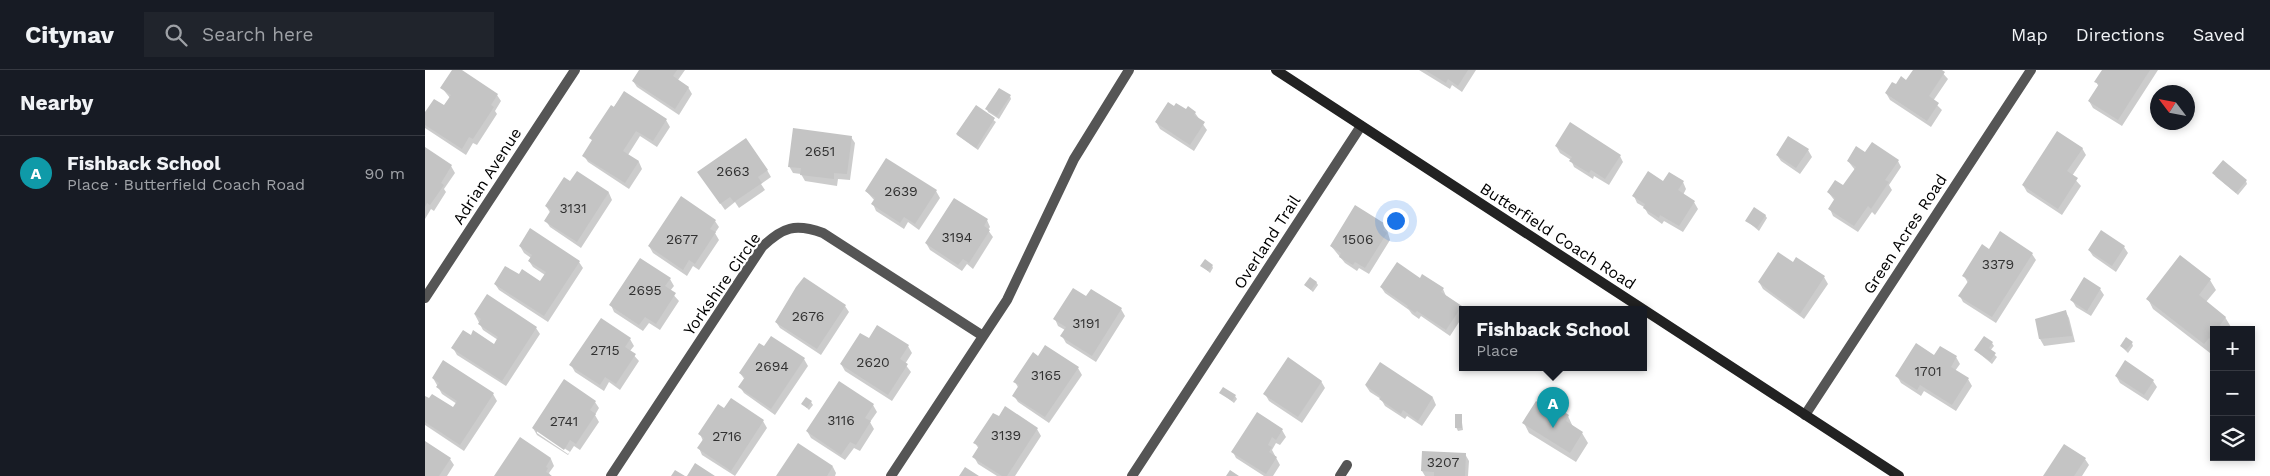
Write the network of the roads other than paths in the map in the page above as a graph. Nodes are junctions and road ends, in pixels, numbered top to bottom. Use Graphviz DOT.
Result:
graph roads {
  1 [pos="575,70"];
  2 [pos="1129,70"];
  3 [pos="1276,70"];
  4 [pos="2031,70"];
  5 [pos="1361,126"];
  6 [pos="425,298"];
  7 [pos="1638,306"];
  8 [pos="1647,312"];
  9 [pos="983,336"];
  10 [pos="1805,415"];
  11 [pos="1347,465"];
  12 [pos="611,476"];
  13 [pos="891,476"];
  14 [pos="1132,476"];
  15 [pos="1340,476"];
  16 [pos="1899,476"];
  1 -- 6 [label="street, Adrian Avenue"];
  2 -- 9 [label="street"];
  3 -- 5 [label="main road, Butterfield Coach Road"];
  4 -- 10 [label="street, Green Acres Road"];
  5 -- 7 [label="main road, Butterfield Coach Road"];
  5 -- 14 [label="street, Overland Trail"];
  8 -- 10 [label="main road, Butterfield Coach Road"];
  9 -- 12 [label="street, Yorkshire Circle"];
  9 -- 13 [label="street"];
  10 -- 16 [label="main road, Butterfield Coach Road"];
  11 -- 15 [label="street"];
}
